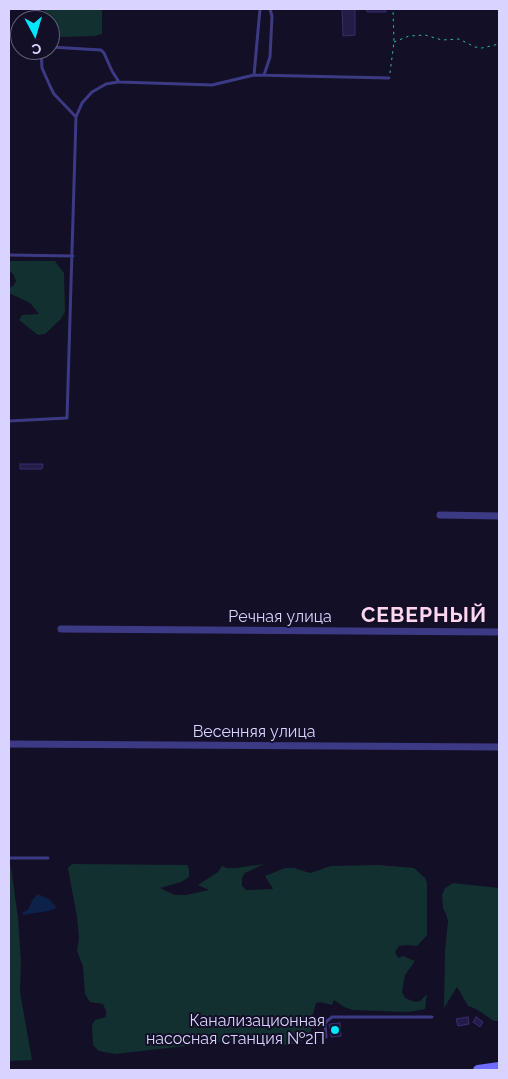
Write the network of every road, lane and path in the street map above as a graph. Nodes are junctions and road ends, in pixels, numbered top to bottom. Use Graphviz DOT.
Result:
graph roads {
  1 [pos="260,9"];
  2 [pos="270,9"];
  3 [pos="393,9"];
  4 [pos="394,42"];
  5 [pos="499,44"];
  6 [pos="60,48"];
  7 [pos="42,60"];
  8 [pos="254,75"];
  9 [pos="264,75"];
  10 [pos="389,78"];
  11 [pos="119,82"];
  12 [pos="76,117"];
  13 [pos="9,255"];
  14 [pos="72,256"];
  15 [pos="9,420"];
  16 [pos="440,515"];
  17 [pos="499,516"];
  18 [pos="62,630"];
  19 [pos="499,632"];
  20 [pos="9,744"];
  21 [pos="499,747"];
  22 [pos="9,858"];
  23 [pos="48,858"];
  24 [pos="432,1016"];
  25 [pos="326,1037"];
  26 [pos="499,1067"];
  27 [pos="478,1070"];
  1 -- 8 [label="lane"];
  2 -- 9 [label="lane"];
  3 -- 4 [label="path"];
  4 -- 5 [label="path"];
  4 -- 10 [label="path"];
  6 -- 11 [label="lane"];
  7 -- 12 [label="lane"];
  8 -- 9 [label="lane"];
  8 -- 11 [label="lane"];
  9 -- 10 [label="lane"];
  11 -- 12 [label="lane"];
  12 -- 14 [label="lane"];
  13 -- 14 [label="lane"];
  14 -- 15 [label="lane"];
  16 -- 17 [label="street"];
  18 -- 19 [label="street, Речная улица"];
  20 -- 21 [label="street, Весенняя улица"];
  22 -- 23 [label="lane"];
  24 -- 25 [label="lane"];
  26 -- 27 [label="street"];
}
